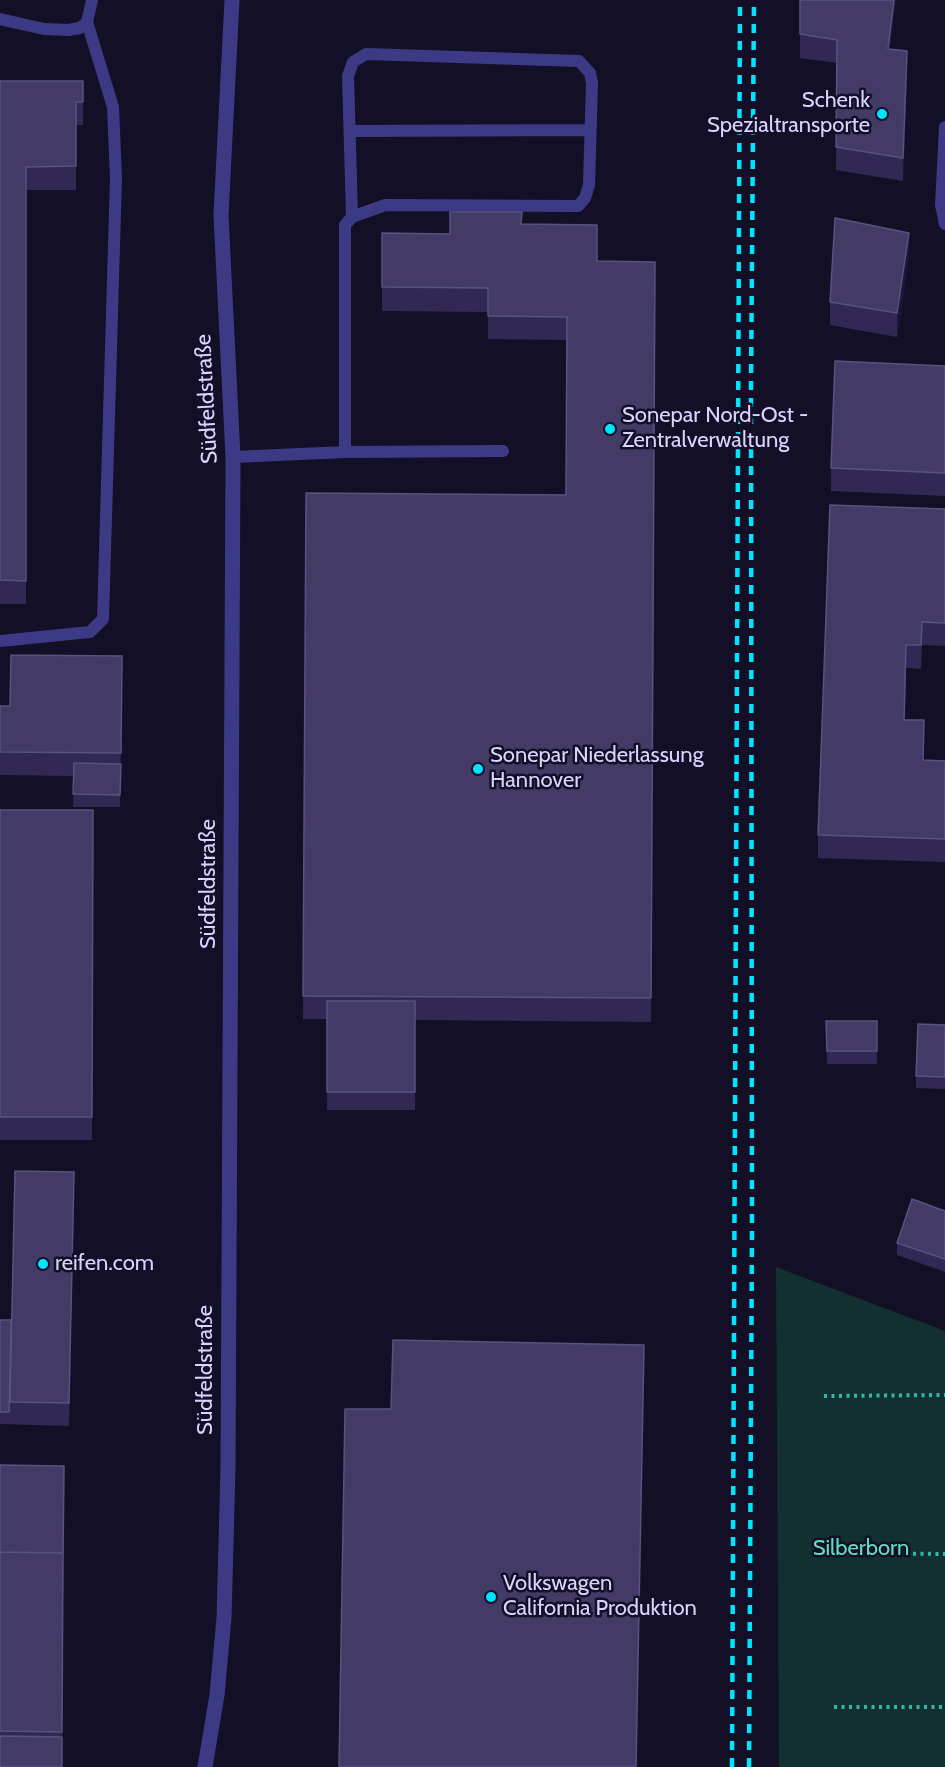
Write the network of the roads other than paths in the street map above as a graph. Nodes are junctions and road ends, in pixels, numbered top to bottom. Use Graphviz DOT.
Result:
graph roads {
  1 [pos="92,0"];
  2 [pos="232,0"];
  3 [pos="0,19"];
  4 [pos="87,22"];
  5 [pos="945,127"];
  6 [pos="590,130"];
  7 [pos="350,131"];
  8 [pos="943,192"];
  9 [pos="352,217"];
  10 [pos="945,224"];
  11 [pos="503,451"];
  12 [pos="345,452"];
  13 [pos="233,457"];
  14 [pos="0,641"];
  15 [pos="205,1767"];
  1 -- 4 [label="lane"];
  2 -- 13 [label="street, Südfeldstraße"];
  3 -- 4 [label="lane"];
  4 -- 14 [label="lane"];
  5 -- 8 [label="lane"];
  6 -- 7 [label="lane"];
  6 -- 7 [label="lane"];
  6 -- 9 [label="lane"];
  7 -- 9 [label="lane"];
  8 -- 10 [label="lane"];
  9 -- 12 [label="lane"];
  11 -- 12 [label="lane"];
  12 -- 13 [label="lane"];
  13 -- 15 [label="street, Südfeldstraße"];
}
